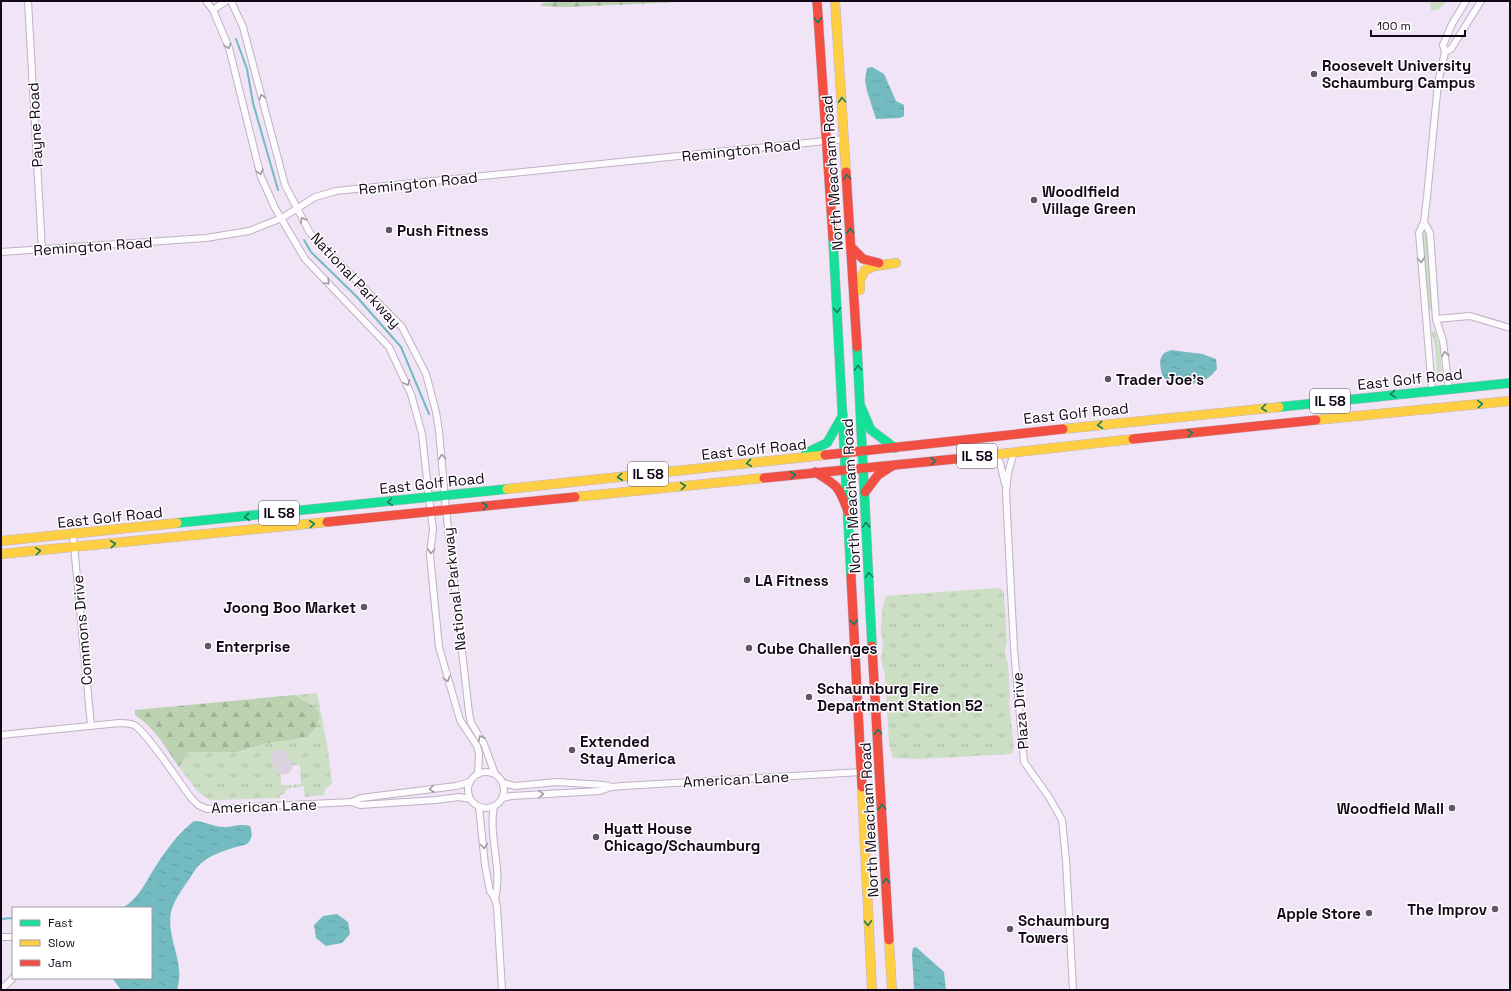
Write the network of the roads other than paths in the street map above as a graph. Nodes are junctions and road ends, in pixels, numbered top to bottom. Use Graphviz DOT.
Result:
graph roads {
  1 [pos="28,1"];
  2 [pos="206,1"];
  3 [pos="226,1"];
  4 [pos="231,1"];
  5 [pos="817,1"];
  6 [pos="835,1"];
  7 [pos="1466,1"];
  8 [pos="1481,1"];
  9 [pos="213,10"];
  10 [pos="1445,52"];
  11 [pos="844,139"];
  12 [pos="827,141"];
  13 [pos="296,208"];
  14 [pos="282,218"];
  15 [pos="1424,222"];
  16 [pos="851,246"];
  17 [pos="42,250"];
  18 [pos="1,252"];
  19 [pos="1436,319"];
  20 [pos="1510,328"];
  21 [pos="857,346"];
  22 [pos="1510,383"];
  23 [pos="1449,389"];
  24 [pos="1432,390"];
  25 [pos="1510,401"];
  26 [pos="861,406"];
  27 [pos="843,415"];
  28 [pos="895,448"];
  29 [pos="863,451"];
  30 [pos="1014,452"];
  31 [pos="845,453"];
  32 [pos="996,455"];
  33 [pos="788,459"];
  34 [pos="894,464"];
  35 [pos="864,467"];
  36 [pos="846,469"];
  37 [pos="815,472"];
  38 [pos="865,492"];
  39 [pos="1006,493"];
  40 [pos="446,496"];
  41 [pos="429,498"];
  42 [pos="446,510"];
  43 [pos="430,512"];
  44 [pos="848,514"];
  45 [pos="73,535"];
  46 [pos="1,541"];
  47 [pos="74,548"];
  48 [pos="1,554"];
  49 [pos="91,726"];
  50 [pos="1,735"];
  51 [pos="862,772"];
  52 [pos="478,774"];
  53 [pos="495,774"];
  54 [pos="470,782"];
  55 [pos="503,783"];
  56 [pos="611,787"];
  57 [pos="502,798"];
  58 [pos="470,799"];
  59 [pos="352,802"];
  60 [pos="494,806"];
  61 [pos="479,807"];
  62 [pos="495,899"];
  63 [pos="1,937"];
  64 [pos="12,937"];
  65 [pos="12,979"];
  66 [pos="1,990"];
  67 [pos="502,990"];
  68 [pos="872,990"];
  69 [pos="892,990"];
  70 [pos="1073,990"];
  1 -- 17 [label="street, Payne Road"];
  2 -- 9 [label="street, National Parkway"];
  3 -- 9 [label="street"];
  13 -- 4 [label="street, National Parkway, one-way"];
  5 -- 12 [label="main road, North Meacham Road, one-way"];
  11 -- 6 [label="main road, North Meacham Road, one-way"];
  7 -- 10 [label="street"];
  8 -- 10 [label="street"];
  9 -- 14 [label="street, National Parkway, one-way"];
  10 -- 15 [label="street"];
  11 -- 12 [label="street, Remington Road"];
  16 -- 11 [label="main road, North Meacham Road, one-way"];
  12 -- 13 [label="street, Remington Road"];
  12 -- 27 [label="main road, North Meacham Road, one-way"];
  13 -- 14 [label="street, Remington Road"];
  40 -- 13 [label="street, National Parkway, one-way"];
  14 -- 17 [label="street, Remington Road"];
  14 -- 41 [label="street, National Parkway, one-way"];
  15 -- 19 [label="street"];
  15 -- 24 [label="street, one-way"];
  16 -- 21 [label="main road, North Meacham Road"];
  16 -- 21 [label="main road"];
  17 -- 18 [label="street, Remington Road"];
  19 -- 20 [label="street"];
  23 -- 19 [label="street, one-way"];
  26 -- 21 [label="main road, North Meacham Road, one-way"];
  22 -- 23 [label="main road, East Golf Road / IL 58"];
  23 -- 24 [label="main road, East Golf Road / IL 58"];
  24 -- 28 [label="main road, East Golf Road / IL 58, one-way"];
  30 -- 25 [label="main road, East Golf Road / IL 58, one-way"];
  26 -- 28 [label="main road"];
  26 -- 29 [label="main road, North Meacham Road"];
  27 -- 31 [label="main road, North Meacham Road"];
  27 -- 33 [label="main road"];
  28 -- 29 [label="main road, East Golf Road / IL 58"];
  29 -- 31 [label="main road, East Golf Road / IL 58"];
  29 -- 35 [label="main road, North Meacham Road"];
  30 -- 32 [label="main road, East Golf Road / IL 58"];
  30 -- 39 [label="street, Plaza Drive"];
  31 -- 33 [label="main road, East Golf Road / IL 58"];
  31 -- 36 [label="main road, North Meacham Road"];
  34 -- 32 [label="main road, East Golf Road / IL 58, one-way"];
  32 -- 39 [label="street, Plaza Drive"];
  33 -- 40 [label="main road, East Golf Road / IL 58, one-way"];
  34 -- 35 [label="main road, East Golf Road / IL 58"];
  34 -- 38 [label="main road"];
  35 -- 36 [label="main road, East Golf Road / IL 58"];
  35 -- 38 [label="main road, North Meacham Road"];
  36 -- 37 [label="main road, East Golf Road / IL 58"];
  36 -- 44 [label="main road, North Meacham Road"];
  42 -- 37 [label="main road, East Golf Road / IL 58, one-way"];
  37 -- 44 [label="main road"];
  69 -- 38 [label="main road, North Meacham Road, one-way"];
  39 -- 70 [label="street, Plaza Drive"];
  40 -- 41 [label="main road, East Golf Road / IL 58"];
  40 -- 42 [label="street, National Parkway"];
  41 -- 43 [label="street, National Parkway"];
  41 -- 45 [label="main road, East Golf Road / IL 58, one-way"];
  42 -- 43 [label="main road, East Golf Road / IL 58"];
  53 -- 42 [label="street, National Parkway, one-way"];
  47 -- 43 [label="main road, East Golf Road / IL 58, one-way"];
  43 -- 52 [label="street, National Parkway, one-way"];
  44 -- 51 [label="main road, North Meacham Road, one-way"];
  45 -- 46 [label="main road, East Golf Road / IL 58"];
  45 -- 47 [label="street, Commons Drive"];
  48 -- 47 [label="main road, East Golf Road / IL 58, one-way"];
  47 -- 49 [label="street, Commons Drive"];
  49 -- 50 [label="street, American Lane"];
  49 -- 59 [label="street, American Lane"];
  51 -- 56 [label="street, American Lane"];
  51 -- 68 [label="main road, North Meacham Road, one-way"];
  52 -- 53 [label="street"];
  52 -- 54 [label="street"];
  53 -- 55 [label="street"];
  54 -- 58 [label="street"];
  54 -- 59 [label="street, American Lane, one-way"];
  55 -- 56 [label="street, American Lane"];
  55 -- 57 [label="street"];
  57 -- 56 [label="street, American Lane, one-way"];
  57 -- 60 [label="street"];
  58 -- 59 [label="street, American Lane"];
  58 -- 61 [label="street"];
  60 -- 61 [label="street"];
  60 -- 62 [label="street"];
  61 -- 62 [label="street, one-way"];
  62 -- 67 [label="street"];
  63 -- 64 [label="street"];
  65 -- 66 [label="street"];
}
